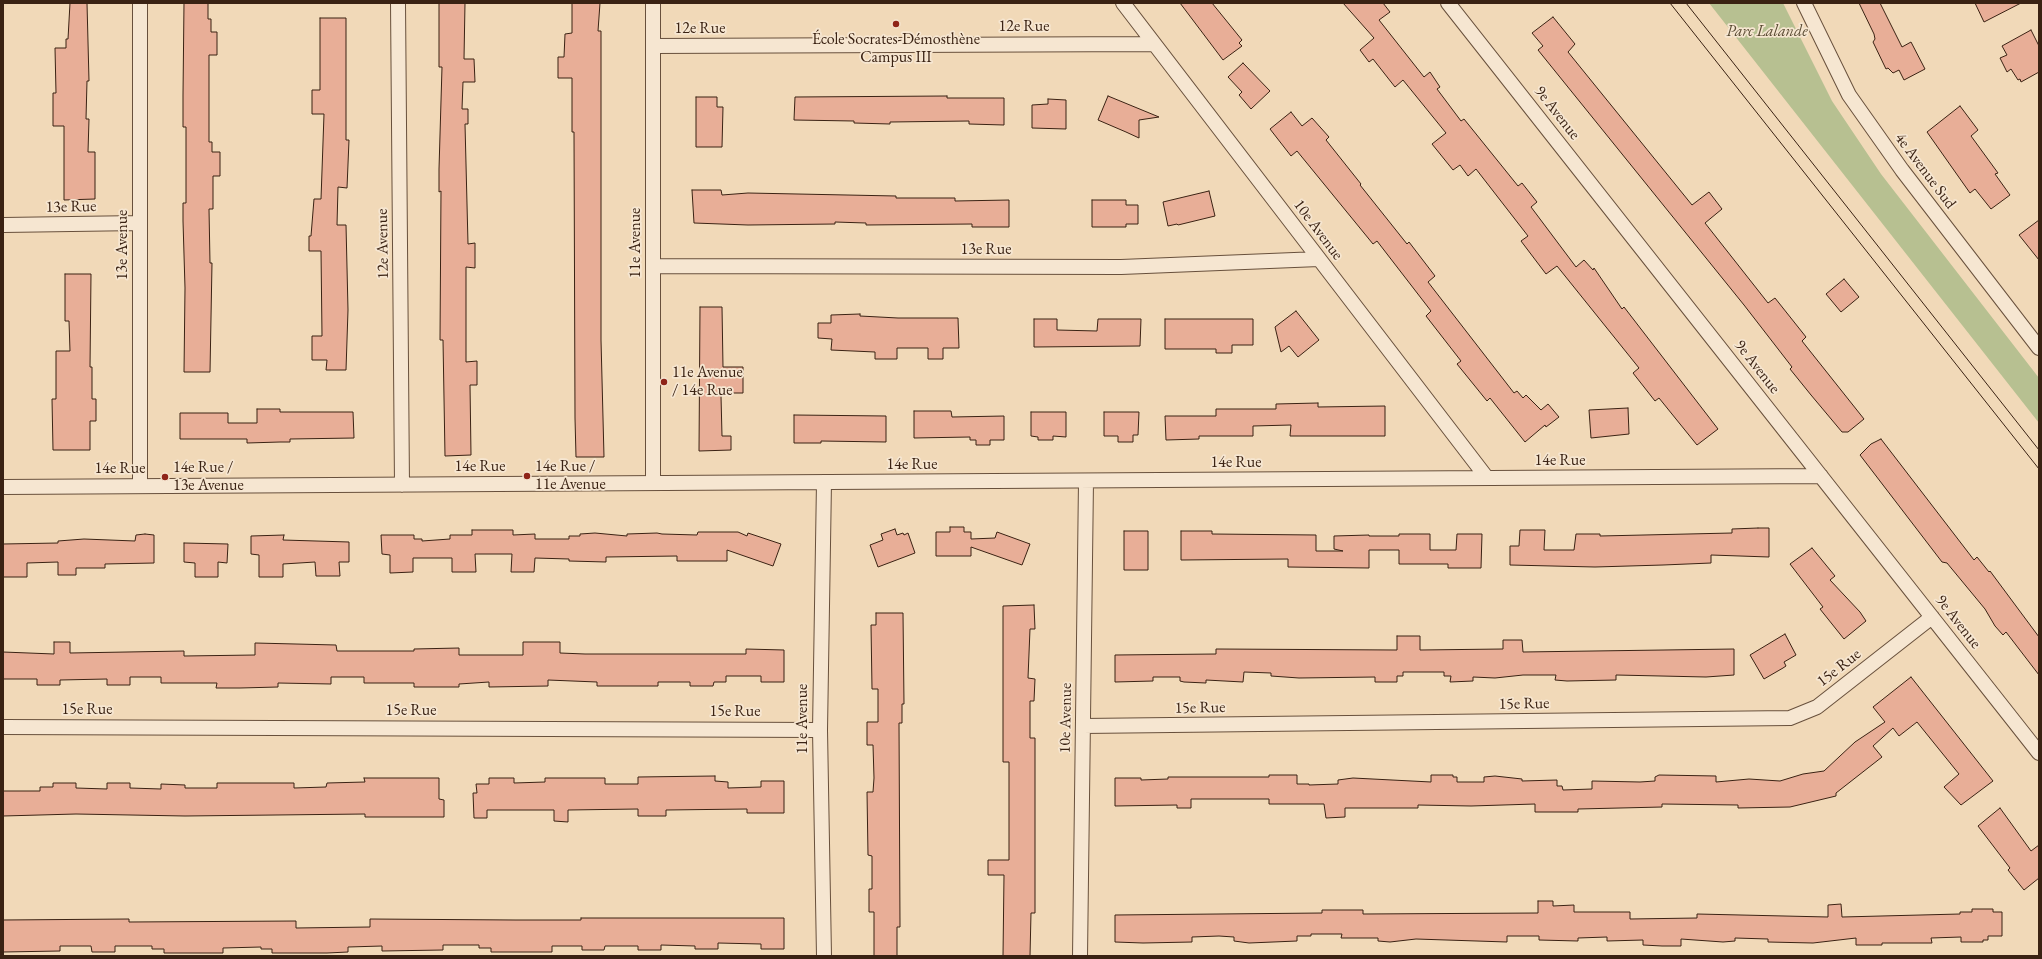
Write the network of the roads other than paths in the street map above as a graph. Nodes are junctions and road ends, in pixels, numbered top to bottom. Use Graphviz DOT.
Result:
graph roads {
  1 [pos="140,3"];
  2 [pos="398,3"];
  3 [pos="653,3"];
  4 [pos="1123,3"];
  5 [pos="1448,3"];
  6 [pos="1804,3"];
  7 [pos="1154,44"];
  8 [pos="653,46"];
  9 [pos="140,223"];
  10 [pos="3,225"];
  11 [pos="1319,259"];
  12 [pos="653,266"];
  13 [pos="2039,348"];
  14 [pos="1821,476"];
  15 [pos="1487,478"];
  16 [pos="1086,480"];
  17 [pos="824,482"];
  18 [pos="653,483"];
  19 [pos="402,485"];
  20 [pos="140,486"];
  21 [pos="3,487"];
  22 [pos="1932,617"];
  23 [pos="3,726"];
  24 [pos="1083,726"];
  25 [pos="820,730"];
  26 [pos="2039,753"];
  27 [pos="824,956"];
  28 [pos="1080,956"];
  1 -- 9 [label="street, 13e Avenue"];
  2 -- 19 [label="street, 12e Avenue"];
  3 -- 8 [label="street, 11e Avenue"];
  4 -- 7 [label="street, 10e Avenue"];
  5 -- 14 [label="street, 9e Avenue"];
  6 -- 13 [label="street, 4e Avenue Sud"];
  7 -- 8 [label="street, 12e Rue"];
  7 -- 11 [label="street, 10e Avenue"];
  8 -- 12 [label="street, 11e Avenue"];
  9 -- 10 [label="street, 13e Rue"];
  9 -- 20 [label="street, 13e Avenue"];
  11 -- 12 [label="street, 13e Rue"];
  11 -- 15 [label="street, 10e Avenue"];
  12 -- 18 [label="street, 11e Avenue"];
  14 -- 15 [label="street, 14e Rue"];
  14 -- 22 [label="street, 9e Avenue"];
  15 -- 16 [label="street, 14e Rue"];
  16 -- 17 [label="street, 14e Rue"];
  16 -- 24 [label="street, 10e Avenue"];
  17 -- 18 [label="street, 14e Rue"];
  17 -- 25 [label="street, 11e Avenue"];
  18 -- 19 [label="street, 14e Rue"];
  19 -- 20 [label="street, 14e Rue"];
  20 -- 21 [label="street, 14e Rue"];
  22 -- 24 [label="street, 15e Rue"];
  22 -- 26 [label="street, 9e Avenue"];
  23 -- 25 [label="street, 15e Rue"];
  24 -- 28 [label="street, 10e Avenue"];
  25 -- 27 [label="street, 11e Avenue"];
}
